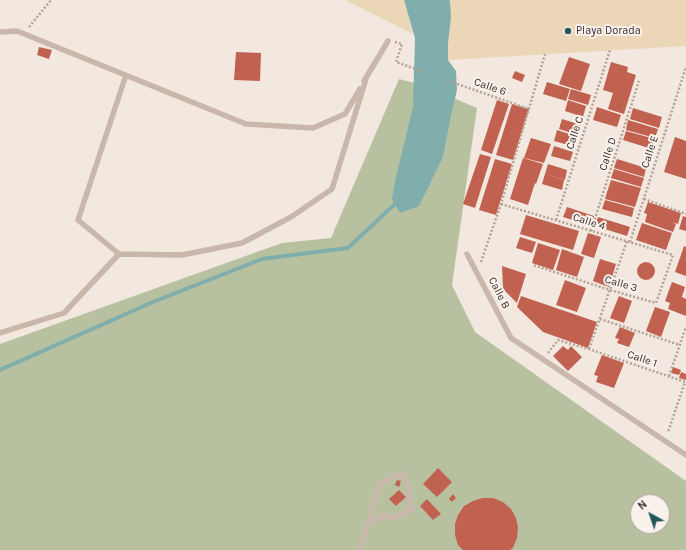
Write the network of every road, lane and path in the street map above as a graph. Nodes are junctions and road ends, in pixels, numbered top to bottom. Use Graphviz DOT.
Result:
graph roads {
  1 [pos="51,0"];
  2 [pos="0,32"];
  3 [pos="24,34"];
  4 [pos="388,41"];
  5 [pos="610,50"];
  6 [pos="545,54"];
  7 [pos="686,67"];
  8 [pos="424,72"];
  9 [pos="126,75"];
  10 [pos="366,79"];
  11 [pos="446,80"];
  12 [pos="639,81"];
  13 [pos="529,109"];
  14 [pos="644,199"];
  15 [pos="501,204"];
  16 [pos="686,214"];
  17 [pos="556,220"];
  18 [pos="591,231"];
  19 [pos="628,242"];
  20 [pos="119,254"];
  21 [pos="467,254"];
  22 [pos="673,255"];
  23 [pos="533,265"];
  24 [pos="477,272"];
  25 [pos="610,290"];
  26 [pos="600,319"];
  27 [pos="686,327"];
  28 [pos="0,333"];
  29 [pos="680,344"];
  30 [pos="589,349"];
  31 [pos="543,360"];
  32 [pos="669,376"];
  33 [pos="665,440"];
  34 [pos="686,454"];
  35 [pos="368,524"];
  36 [pos="360,550"];
  1 -- 3 [label="path"];
  2 -- 3 [label="lane"];
  3 -- 9 [label="lane"];
  4 -- 8 [label="path"];
  4 -- 10 [label="lane"];
  5 -- 17 [label="path, Calle C"];
  6 -- 13 [label="path, Calle B"];
  7 -- 14 [label="path, Calle E"];
  9 -- 10 [label="lane"];
  9 -- 20 [label="lane"];
  10 -- 20 [label="lane"];
  11 -- 13 [label="path, Calle 6"];
  12 -- 18 [label="path, Calle D"];
  13 -- 15 [label="path, Calle B"];
  14 -- 16 [label="path"];
  14 -- 19 [label="path, Calle E"];
  15 -- 17 [label="path, Calle 4"];
  15 -- 24 [label="path, Calle B"];
  17 -- 18 [label="path, Calle 4"];
  18 -- 19 [label="path, Calle 4"];
  19 -- 22 [label="path, Calle 4"];
  19 -- 25 [label="path, Calle E"];
  20 -- 28 [label="lane"];
  21 -- 24 [label="lane"];
  22 -- 25 [label="path, Calle 3"];
  23 -- 25 [label="path, Calle 3"];
  24 -- 31 [label="lane, Calle B"];
  25 -- 26 [label="path, Calle E"];
  26 -- 29 [label="path"];
  26 -- 30 [label="path, Calle E"];
  27 -- 29 [label="path"];
  29 -- 32 [label="path"];
  30 -- 31 [label="path, Calle 1"];
  30 -- 32 [label="path, Calle 1"];
  31 -- 33 [label="lane, Calle B"];
  32 -- 33 [label="path, Calle 1"];
  33 -- 34 [label="lane, Calle B"];
  35 -- 35 [label="lane"];
  35 -- 36 [label="lane"];
}
